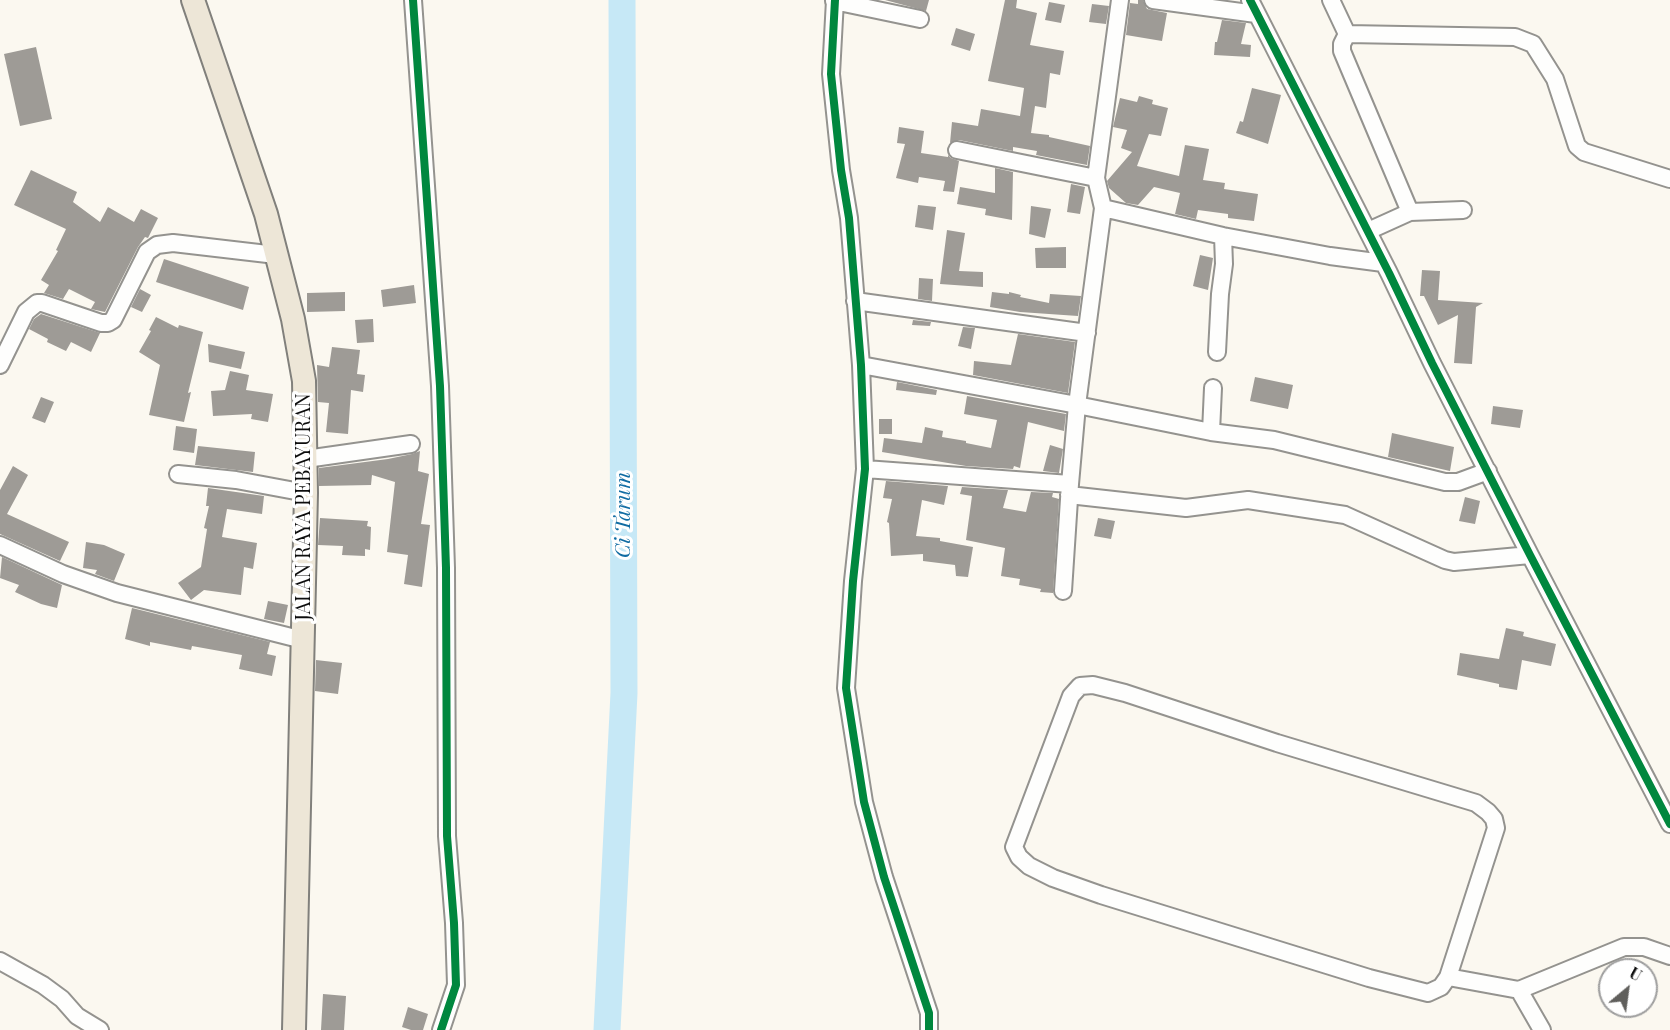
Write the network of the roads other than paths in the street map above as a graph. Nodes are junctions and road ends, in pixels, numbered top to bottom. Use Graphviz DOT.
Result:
graph roads {
  1 [pos="193,0"];
  2 [pos="413,0"];
  3 [pos="835,0"];
  4 [pos="1120,0"];
  5 [pos="1153,0"];
  6 [pos="1331,0"];
  7 [pos="1257,8"];
  8 [pos="920,19"];
  9 [pos="1347,34"];
  10 [pos="957,150"];
  11 [pos="1096,178"];
  12 [pos="1670,179"];
  13 [pos="1103,208"];
  14 [pos="1463,210"];
  15 [pos="1410,212"];
  16 [pos="1368,231"];
  17 [pos="1223,236"];
  18 [pos="276,255"];
  19 [pos="1383,263"];
  20 [pos="855,301"];
  21 [pos="1087,333"];
  22 [pos="1217,352"];
  23 [pos="0,365"];
  24 [pos="861,365"];
  25 [pos="1213,388"];
  26 [pos="1077,405"];
  27 [pos="1211,432"];
  28 [pos="411,444"];
  29 [pos="306,459"];
  30 [pos="865,470"];
  31 [pos="1488,471"];
  32 [pos="177,474"];
  33 [pos="1069,490"];
  34 [pos="306,493"];
  35 [pos="0,544"];
  36 [pos="1530,555"];
  37 [pos="1063,591"];
  38 [pos="303,640"];
  39 [pos="1670,824"];
  40 [pos="1670,956"];
  41 [pos="0,961"];
  42 [pos="1448,977"];
  43 [pos="1519,990"];
  44 [pos="100,1030"];
  45 [pos="294,1030"];
  46 [pos="441,1030"];
  47 [pos="929,1030"];
  48 [pos="1542,1030"];
  1 -- 18 [label="main road, JALAN RAYA PEBAYURAN"];
  2 -- 46 [label="street"];
  3 -- 8 [label="street"];
  3 -- 20 [label="street"];
  4 -- 11 [label="street"];
  5 -- 7 [label="street"];
  6 -- 9 [label="street"];
  7 -- 16 [label="street"];
  9 -- 12 [label="street"];
  9 -- 15 [label="street"];
  10 -- 11 [label="street"];
  11 -- 13 [label="street"];
  13 -- 17 [label="street"];
  13 -- 21 [label="street"];
  14 -- 15 [label="street"];
  15 -- 16 [label="street"];
  16 -- 19 [label="street"];
  17 -- 19 [label="street"];
  17 -- 22 [label="street"];
  18 -- 23 [label="street"];
  18 -- 29 [label="main road, JALAN RAYA PEBAYURAN"];
  19 -- 31 [label="street"];
  20 -- 21 [label="street"];
  20 -- 24 [label="street"];
  21 -- 26 [label="street"];
  24 -- 26 [label="street"];
  24 -- 30 [label="street"];
  25 -- 27 [label="street"];
  26 -- 27 [label="street"];
  26 -- 33 [label="street"];
  27 -- 31 [label="street"];
  28 -- 29 [label="street"];
  29 -- 34 [label="main road, JALAN RAYA PEBAYURAN"];
  30 -- 33 [label="street"];
  30 -- 47 [label="street"];
  31 -- 36 [label="street"];
  32 -- 34 [label="street"];
  33 -- 36 [label="street"];
  33 -- 37 [label="street"];
  34 -- 38 [label="main road, JALAN RAYA PEBAYURAN"];
  35 -- 38 [label="street"];
  36 -- 39 [label="street"];
  38 -- 45 [label="main road, JALAN RAYA PEBAYURAN"];
  40 -- 43 [label="street"];
  41 -- 44 [label="street"];
  42 -- 42 [label="street"];
  42 -- 43 [label="street"];
  43 -- 48 [label="street"];
}
